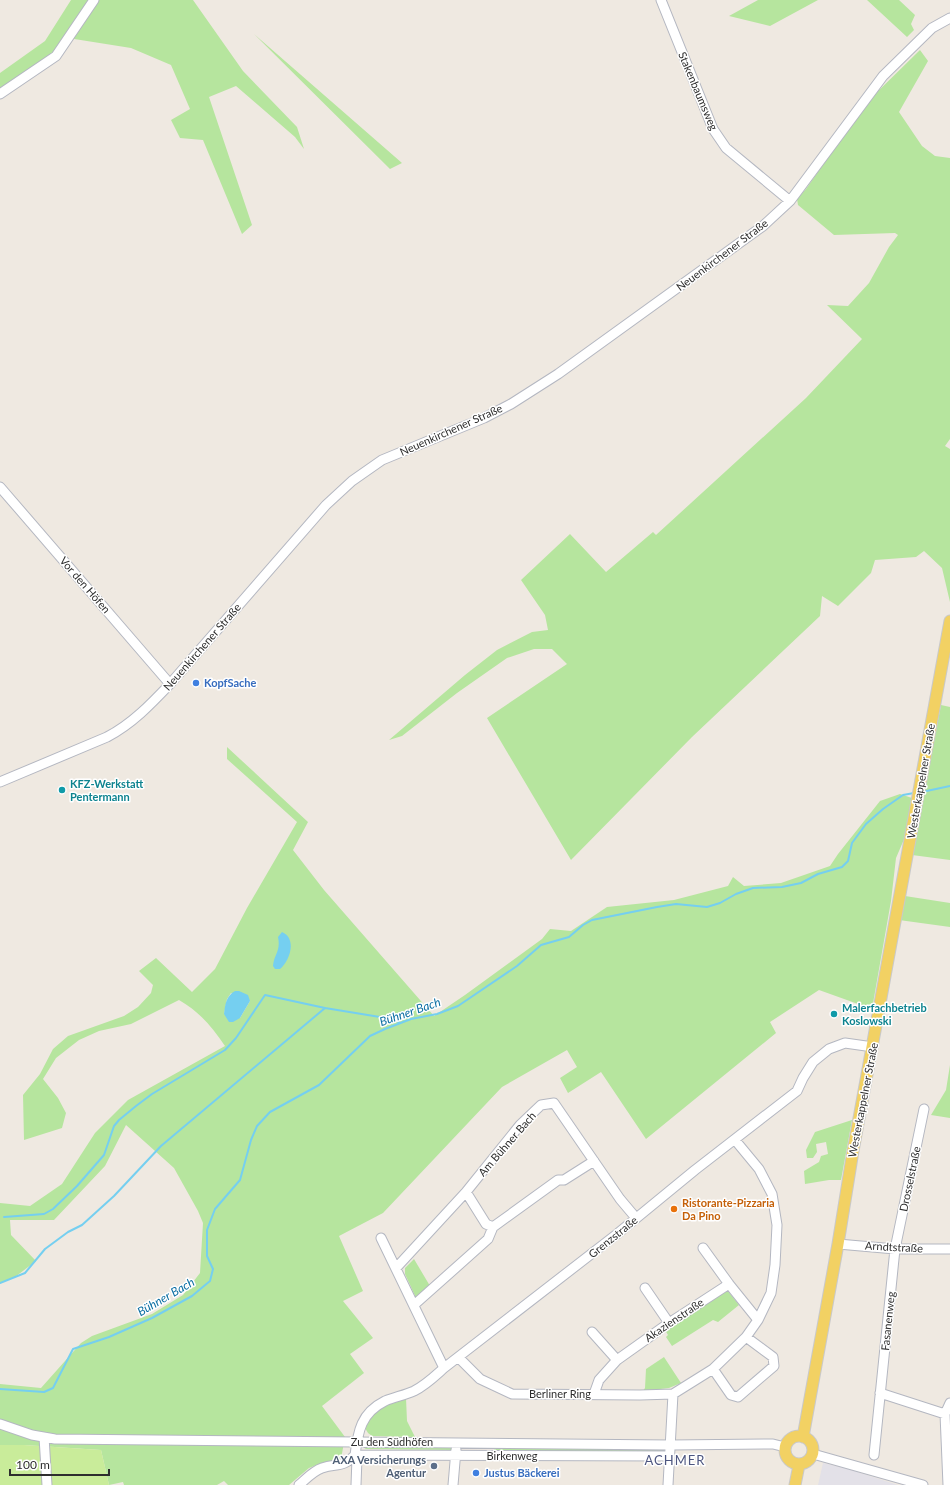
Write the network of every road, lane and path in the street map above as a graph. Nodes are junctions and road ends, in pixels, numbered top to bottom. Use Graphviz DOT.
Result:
graph roads {
  1 [pos="94,0"];
  2 [pos="661,0"];
  3 [pos="950,18"];
  4 [pos="0,94"];
  5 [pos="790,201"];
  6 [pos="0,487"];
  7 [pos="950,621"];
  8 [pos="170,684"];
  9 [pos="0,782"];
  10 [pos="873,1047"];
  11 [pos="924,1109"];
  12 [pos="735,1140"];
  13 [pos="594,1161"];
  14 [pos="466,1192"];
  15 [pos="636,1218"];
  16 [pos="493,1227"];
  17 [pos="381,1238"];
  18 [pos="838,1244"];
  19 [pos="703,1248"];
  20 [pos="895,1249"];
  21 [pos="950,1249"];
  22 [pos="396,1268"];
  23 [pos="729,1284"];
  24 [pos="645,1288"];
  25 [pos="414,1305"];
  26 [pos="758,1320"];
  27 [pos="669,1323"];
  28 [pos="592,1332"];
  29 [pos="746,1337"];
  30 [pos="459,1358"];
  31 [pos="617,1360"];
  32 [pos="444,1368"];
  33 [pos="713,1369"];
  34 [pos="880,1393"];
  35 [pos="594,1394"];
  36 [pos="673,1394"];
  37 [pos="950,1403"];
  38 [pos="945,1414"];
  39 [pos="0,1424"];
  40 [pos="44,1437"];
  41 [pos="803,1437"];
  42 [pos="357,1442"];
  43 [pos="457,1443"];
  44 [pos="671,1445"];
  45 [pos="785,1447"];
  46 [pos="813,1454"];
  47 [pos="355,1455"];
  48 [pos="874,1455"];
  49 [pos="456,1456"];
  50 [pos="670,1456"];
  51 [pos="799,1465"];
  52 [pos="47,1485"];
  53 [pos="299,1485"];
  54 [pos="356,1485"];
  55 [pos="453,1485"];
  56 [pos="668,1485"];
  57 [pos="795,1485"];
  58 [pos="923,1485"];
  59 [pos="948,1485"];
  1 -- 4 [label="street"];
  2 -- 5 [label="street, Stakenbaumsweg"];
  3 -- 5 [label="street, Neuenkirchener Straße"];
  5 -- 8 [label="street, Neuenkirchener Straße"];
  6 -- 8 [label="street, Vor den Höfen"];
  7 -- 10 [label="main road, Westerkappelner Straße"];
  8 -- 9 [label="street, Neuenkirchener Straße"];
  10 -- 12 [label="street, Grenzstraße"];
  10 -- 18 [label="main road, Westerkappelner Straße"];
  11 -- 20 [label="street, Drosselstraße"];
  12 -- 15 [label="street, Grenzstraße"];
  12 -- 26 [label="street"];
  13 -- 14 [label="street, Am Bühner Bach"];
  13 -- 15 [label="street, Am Bühner Bach"];
  13 -- 16 [label="street"];
  14 -- 16 [label="street"];
  14 -- 22 [label="street, Am Bühner Bach"];
  15 -- 30 [label="street, Grenzstraße"];
  16 -- 25 [label="street"];
  17 -- 22 [label="street"];
  18 -- 20 [label="street, Arndtstraße"];
  18 -- 41 [label="main road, Westerkappelner Straße"];
  19 -- 23 [label="street"];
  20 -- 21 [label="street, Arndtstraße"];
  20 -- 34 [label="street, Fasanenweg"];
  22 -- 25 [label="street"];
  23 -- 26 [label="street"];
  23 -- 27 [label="street, Akazienstraße"];
  24 -- 27 [label="street"];
  25 -- 32 [label="street"];
  26 -- 29 [label="street"];
  27 -- 31 [label="street, Akazienstraße"];
  28 -- 31 [label="street"];
  29 -- 33 [label="street"];
  29 -- 33 [label="street"];
  30 -- 32 [label="street, Grenzstraße"];
  30 -- 35 [label="street, Berliner Ring"];
  31 -- 35 [label="street, Akazienstraße"];
  32 -- 42 [label="street, Grenzstraße"];
  33 -- 36 [label="street"];
  34 -- 38 [label="street"];
  34 -- 48 [label="street, Fasanenweg"];
  35 -- 36 [label="street, Berliner Ring"];
  36 -- 44 [label="street"];
  37 -- 38 [label="street"];
  38 -- 59 [label="street"];
  39 -- 40 [label="street, Zu den Südhöfen"];
  40 -- 42 [label="street, Zu den Südhöfen"];
  40 -- 52 [label="street"];
  41 -- 45 [label="main road"];
  41 -- 46 [label="main road"];
  42 -- 43 [label="street, Zu den Südhöfen"];
  42 -- 47 [label="street, Grenzstraße"];
  43 -- 44 [label="street, Zu den Südhöfen"];
  43 -- 49 [label="street"];
  44 -- 45 [label="street, Zu den Südhöfen"];
  44 -- 50 [label="street"];
  45 -- 51 [label="main road"];
  46 -- 51 [label="main road"];
  46 -- 58 [label="street"];
  47 -- 49 [label="street, Birkenweg"];
  47 -- 53 [label="street"];
  47 -- 54 [label="street, Grenzstraße"];
  49 -- 50 [label="street, Birkenweg"];
  49 -- 55 [label="street"];
  50 -- 56 [label="street"];
  51 -- 57 [label="main road"];
}
